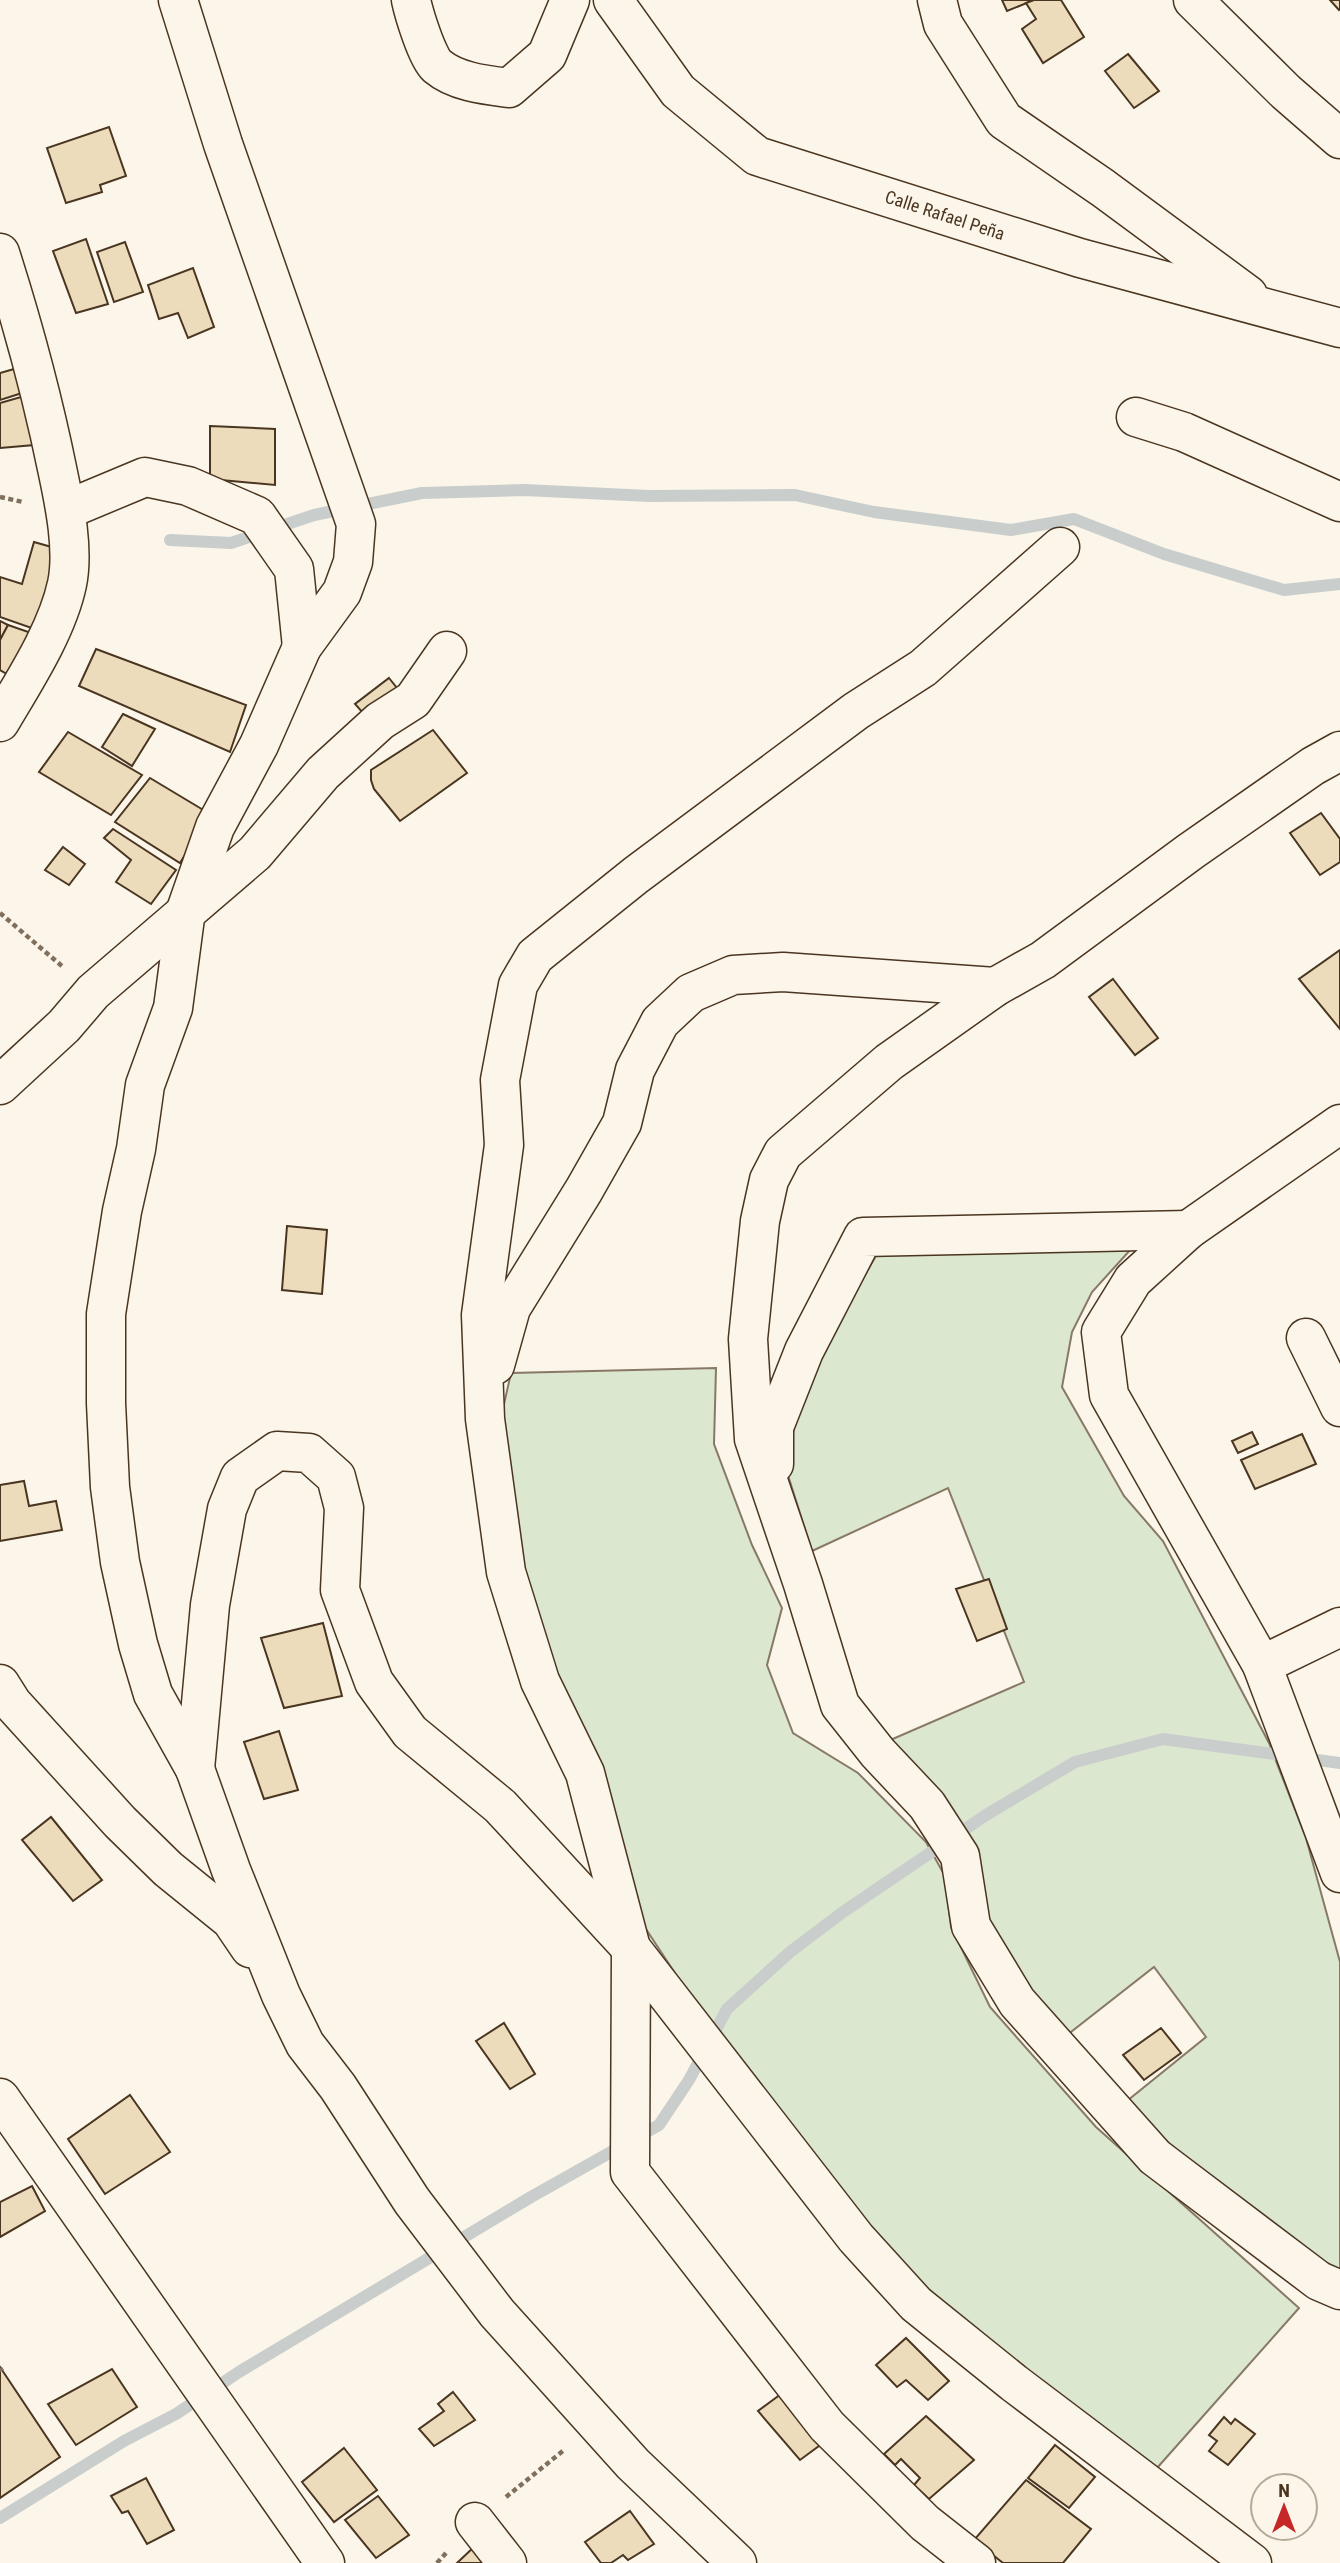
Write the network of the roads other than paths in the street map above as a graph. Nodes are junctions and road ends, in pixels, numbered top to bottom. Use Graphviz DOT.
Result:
graph roads {
  1 [pos="178,0"];
  2 [pos="411,0"];
  3 [pos="570,0"];
  4 [pos="613,0"];
  5 [pos="937,0"];
  6 [pos="1193,0"];
  7 [pos="1340,139"];
  8 [pos="0,253"];
  9 [pos="1267,309"];
  10 [pos="1340,328"];
  11 [pos="1136,417"];
  12 [pos="1340,502"];
  13 [pos="66,510"];
  14 [pos="1060,547"];
  15 [pos="302,647"];
  16 [pos="447,651"];
  17 [pos="0,722"];
  18 [pos="1340,751"];
  19 [pos="186,910"];
  20 [pos="106,981"];
  21 [pos="995,987"];
  22 [pos="173,1008"];
  23 [pos="0,1085"];
  24 [pos="1340,1124"];
  25 [pos="1188,1230"];
  26 [pos="1306,1338"];
  27 [pos="1340,1407"];
  28 [pos="485,1419"];
  29 [pos="773,1499"];
  30 [pos="1340,1627"];
  31 [pos="1262,1665"];
  32 [pos="0,1684"];
  33 [pos="195,1769"];
  34 [pos="1340,1873"];
  35 [pos="631,1948"];
  36 [pos="281,1995"];
  37 [pos="0,2098"];
  38 [pos="1340,2290"];
  39 [pos="475,2522"];
  40 [pos="325,2563"];
  41 [pos="507,2563"];
  42 [pos="737,2563"];
  43 [pos="976,2563"];
  44 [pos="1252,2563"];
  1 -- 15 [label="street"];
  2 -- 3 [label="street"];
  4 -- 9 [label="street, Calle Rafael Peña"];
  5 -- 9 [label="street"];
  6 -- 7 [label="street"];
  8 -- 13 [label="street"];
  9 -- 10 [label="street, Calle Rafael Peña"];
  11 -- 12 [label="street"];
  13 -- 15 [label="street"];
  13 -- 17 [label="street"];
  14 -- 28 [label="street"];
  15 -- 19 [label="street"];
  16 -- 19 [label="street"];
  18 -- 21 [label="street"];
  19 -- 20 [label="street"];
  19 -- 22 [label="street"];
  20 -- 22 [label="street"];
  20 -- 23 [label="street"];
  21 -- 28 [label="street"];
  21 -- 29 [label="street"];
  22 -- 33 [label="street"];
  24 -- 25 [label="street"];
  25 -- 29 [label="street"];
  25 -- 31 [label="street"];
  26 -- 27 [label="street"];
  28 -- 35 [label="street"];
  29 -- 38 [label="street"];
  30 -- 31 [label="street"];
  31 -- 34 [label="street"];
  32 -- 36 [label="street"];
  33 -- 35 [label="street"];
  33 -- 36 [label="street"];
  35 -- 43 [label="street"];
  35 -- 44 [label="street"];
  36 -- 42 [label="street"];
  37 -- 40 [label="street"];
  39 -- 41 [label="street"];
}
